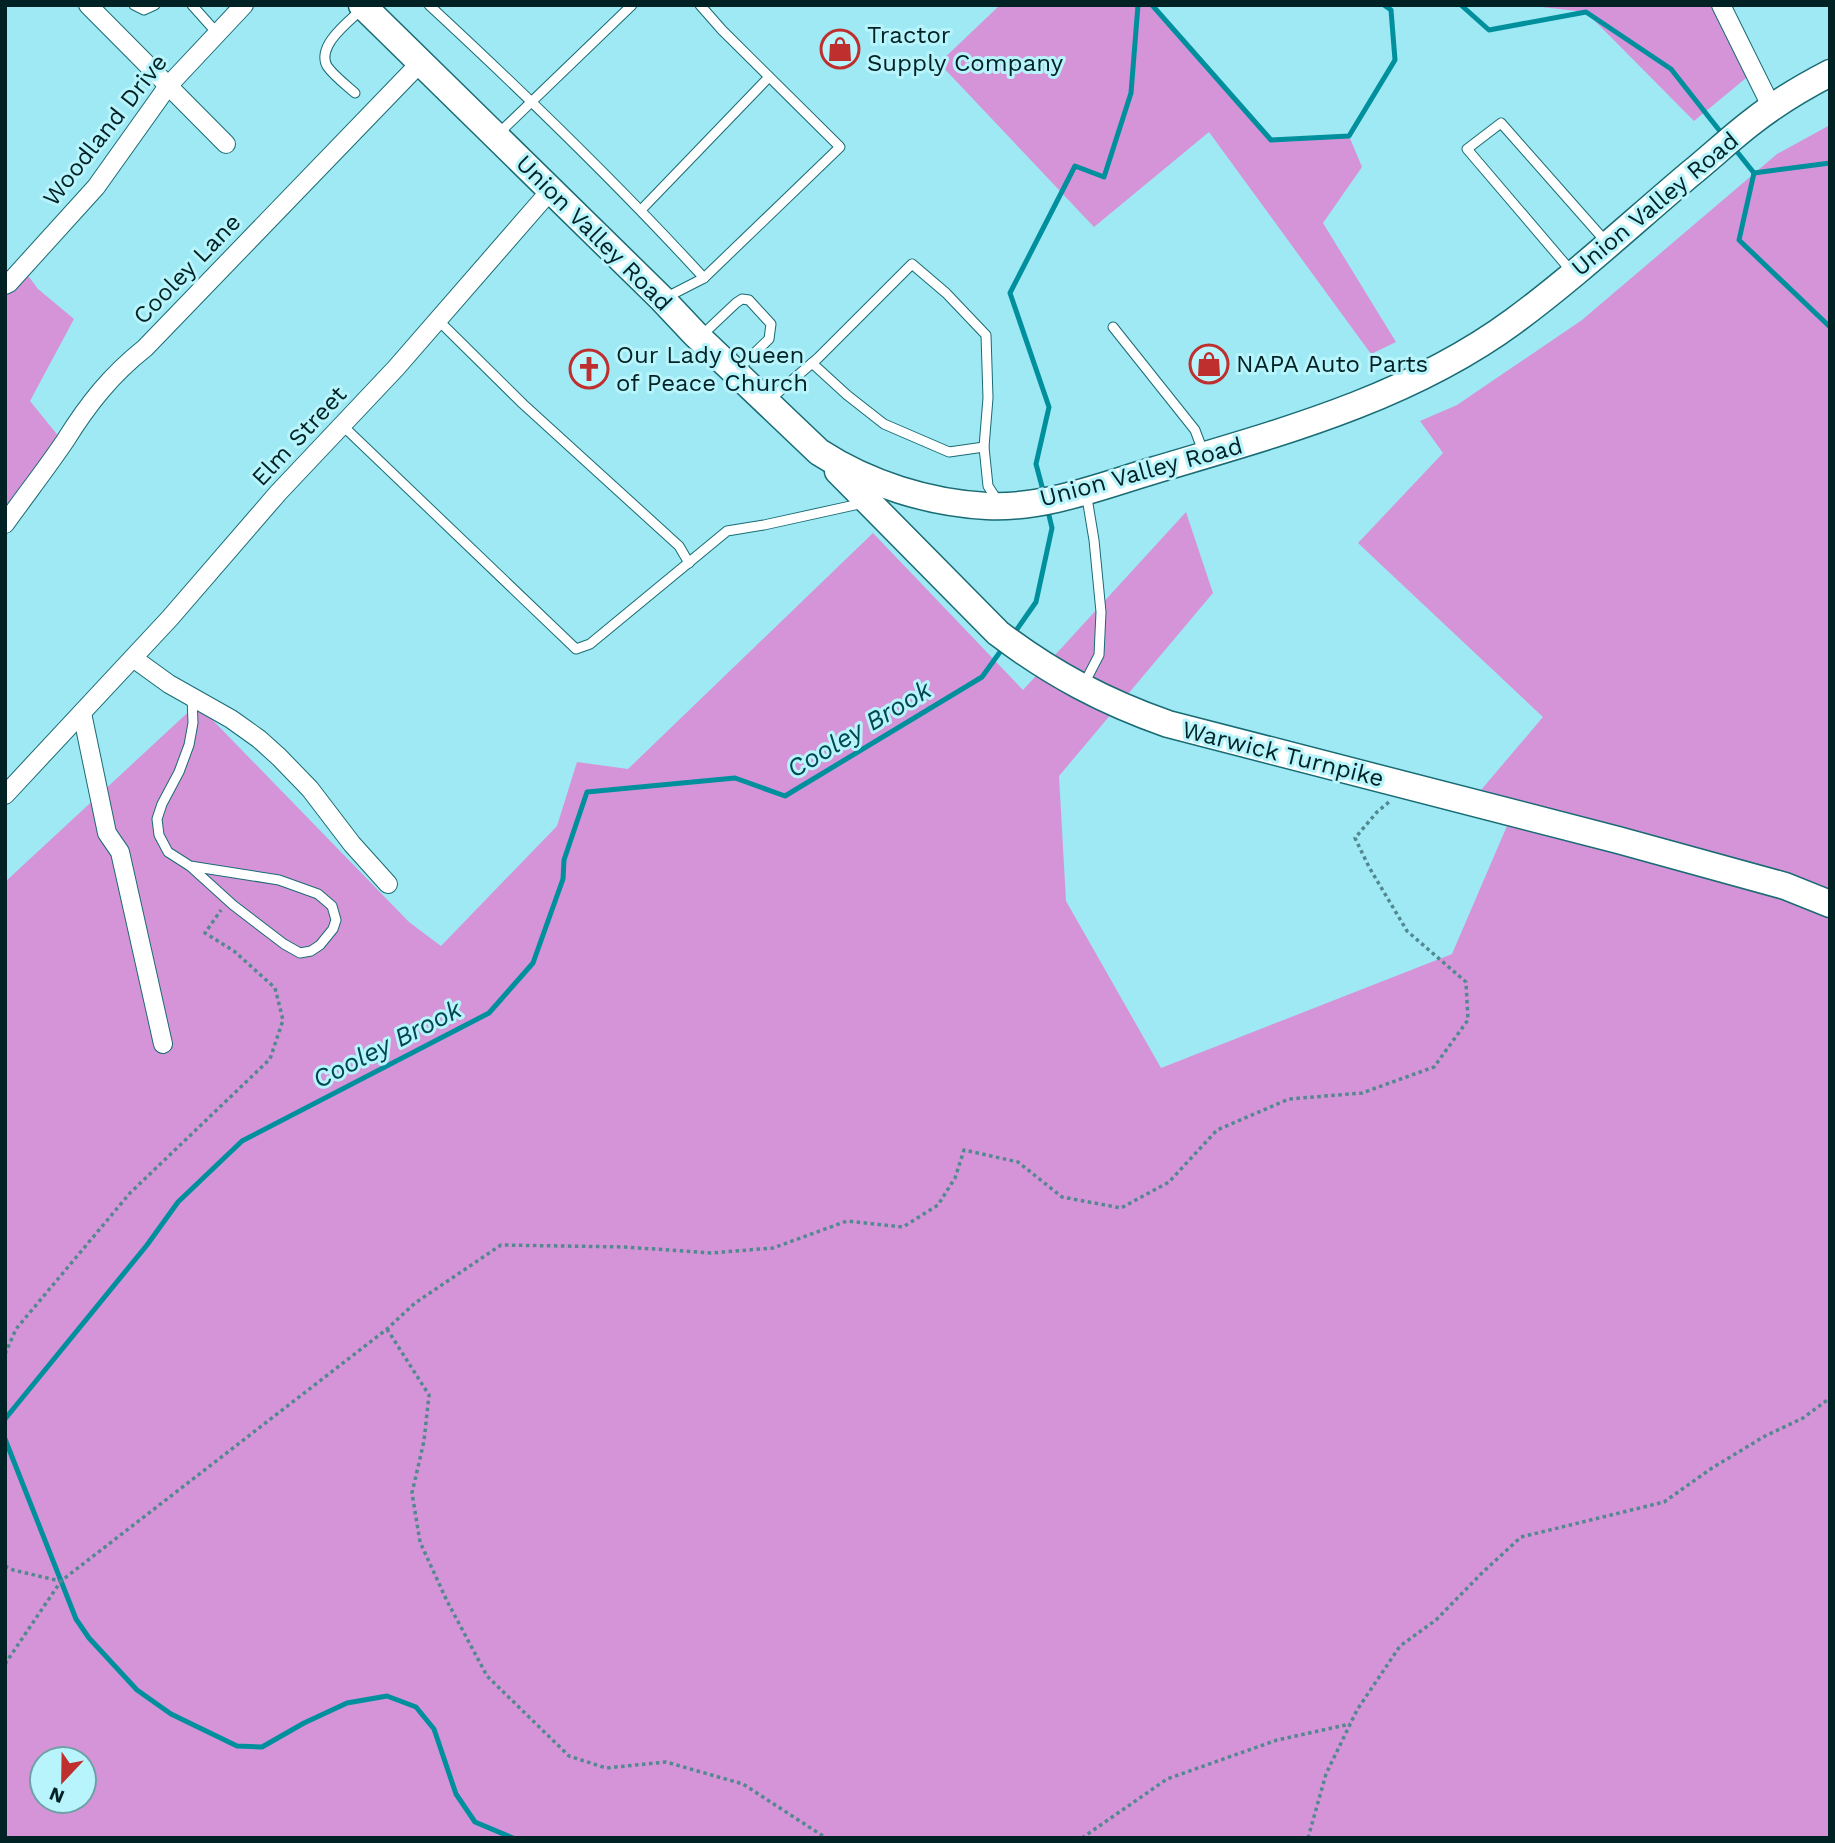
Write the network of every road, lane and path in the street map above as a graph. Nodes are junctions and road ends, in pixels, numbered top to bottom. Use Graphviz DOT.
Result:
graph roads {
  1 [pos="88,5"];
  2 [pos="134,5"];
  3 [pos="155,5"];
  4 [pos="192,5"];
  5 [pos="243,5"];
  6 [pos="429,5"];
  7 [pos="632,5"];
  8 [pos="700,5"];
  9 [pos="1721,5"];
  10 [pos="363,6"];
  11 [pos="218,33"];
  12 [pos="421,62"];
  13 [pos="1830,73"];
  14 [pos="769,77"];
  15 [pos="169,86"];
  16 [pos="355,93"];
  17 [pos="533,102"];
  18 [pos="1772,108"];
  19 [pos="496,136"];
  20 [pos="226,144"];
  21 [pos="550,191"];
  22 [pos="641,210"];
  23 [pos="1608,244"];
  24 [pos="1573,274"];
  25 [pos="704,278"];
  26 [pos="5,285"];
  27 [pos="662,299"];
  28 [pos="438,320"];
  29 [pos="1114,327"];
  30 [pos="699,338"];
  31 [pos="812,363"];
  32 [pos="736,372"];
  33 [pos="767,402"];
  34 [pos="342,425"];
  35 [pos="984,447"];
  36 [pos="819,452"];
  37 [pos="1205,456"];
  38 [pos="1086,491"];
  39 [pos="869,502"];
  40 [pos="1000,506"];
  41 [pos="5,524"];
  42 [pos="689,563"];
  43 [pos="133,658"];
  44 [pos="1082,688"];
  45 [pos="192,697"];
  46 [pos="82,713"];
  47 [pos="1411,787"];
  48 [pos="5,795"];
  49 [pos="190,866"];
  50 [pos="388,884"];
  51 [pos="228,901"];
  52 [pos="1830,904"];
  53 [pos="163,1044"];
  54 [pos="387,1329"];
  55 [pos="5,1354"];
  56 [pos="1830,1398"];
  57 [pos="5,1566"];
  58 [pos="61,1581"];
  59 [pos="5,1664"];
  60 [pos="1350,1724"];
  61 [pos="827,1838"];
  62 [pos="1082,1838"];
  63 [pos="1308,1838"];
  1 -- 15 [label="street"];
  2 -- 3 [label="lane"];
  4 -- 11 [label="lane"];
  5 -- 11 [label="street, Woodland Drive"];
  6 -- 17 [label="lane"];
  7 -- 17 [label="lane"];
  8 -- 14 [label="lane"];
  9 -- 18 [label="street"];
  10 -- 12 [label="main road, Union Valley Road"];
  10 -- 16 [label="lane"];
  11 -- 15 [label="street, Woodland Drive"];
  12 -- 19 [label="main road, Union Valley Road"];
  12 -- 41 [label="street, Cooley Lane"];
  13 -- 18 [label="main road, Union Valley Road"];
  14 -- 22 [label="lane"];
  14 -- 25 [label="lane"];
  15 -- 20 [label="street"];
  15 -- 26 [label="street, Woodland Drive"];
  17 -- 19 [label="lane"];
  17 -- 22 [label="lane"];
  18 -- 23 [label="main road, Union Valley Road"];
  19 -- 21 [label="main road, Union Valley Road"];
  21 -- 27 [label="main road, Union Valley Road"];
  21 -- 28 [label="street, Elm Street"];
  22 -- 25 [label="lane"];
  23 -- 24 [label="main road, Union Valley Road"];
  23 -- 24 [label="lane"];
  24 -- 37 [label="main road, Union Valley Road"];
  25 -- 27 [label="lane"];
  27 -- 30 [label="main road, Union Valley Road"];
  28 -- 34 [label="street, Elm Street"];
  28 -- 42 [label="lane"];
  29 -- 37 [label="lane"];
  30 -- 32 [label="main road, Union Valley Road"];
  30 -- 32 [label="lane"];
  31 -- 33 [label="lane"];
  31 -- 35 [label="lane"];
  31 -- 35 [label="lane"];
  32 -- 33 [label="main road, Union Valley Road"];
  33 -- 36 [label="main road, Union Valley Road"];
  34 -- 42 [label="lane"];
  34 -- 43 [label="street, Elm Street"];
  35 -- 40 [label="lane"];
  36 -- 39 [label="main road, Warwick Turnpike"];
  36 -- 40 [label="main road, Union Valley Road"];
  37 -- 38 [label="main road, Union Valley Road"];
  38 -- 40 [label="main road, Union Valley Road"];
  38 -- 44 [label="lane"];
  39 -- 42 [label="lane"];
  39 -- 44 [label="main road, Warwick Turnpike"];
  43 -- 45 [label="street"];
  43 -- 46 [label="street, Elm Street"];
  44 -- 47 [label="main road, Warwick Turnpike"];
  45 -- 49 [label="lane"];
  45 -- 50 [label="street"];
  46 -- 48 [label="street, Elm Street"];
  46 -- 53 [label="street"];
  47 -- 52 [label="main road, Warwick Turnpike"];
  47 -- 54 [label="path"];
  49 -- 51 [label="lane"];
  49 -- 51 [label="lane"];
  51 -- 55 [label="path"];
  54 -- 58 [label="path"];
  54 -- 61 [label="path"];
  56 -- 60 [label="path"];
  57 -- 58 [label="path"];
  58 -- 59 [label="path"];
  60 -- 62 [label="path"];
  60 -- 63 [label="path"];
}
